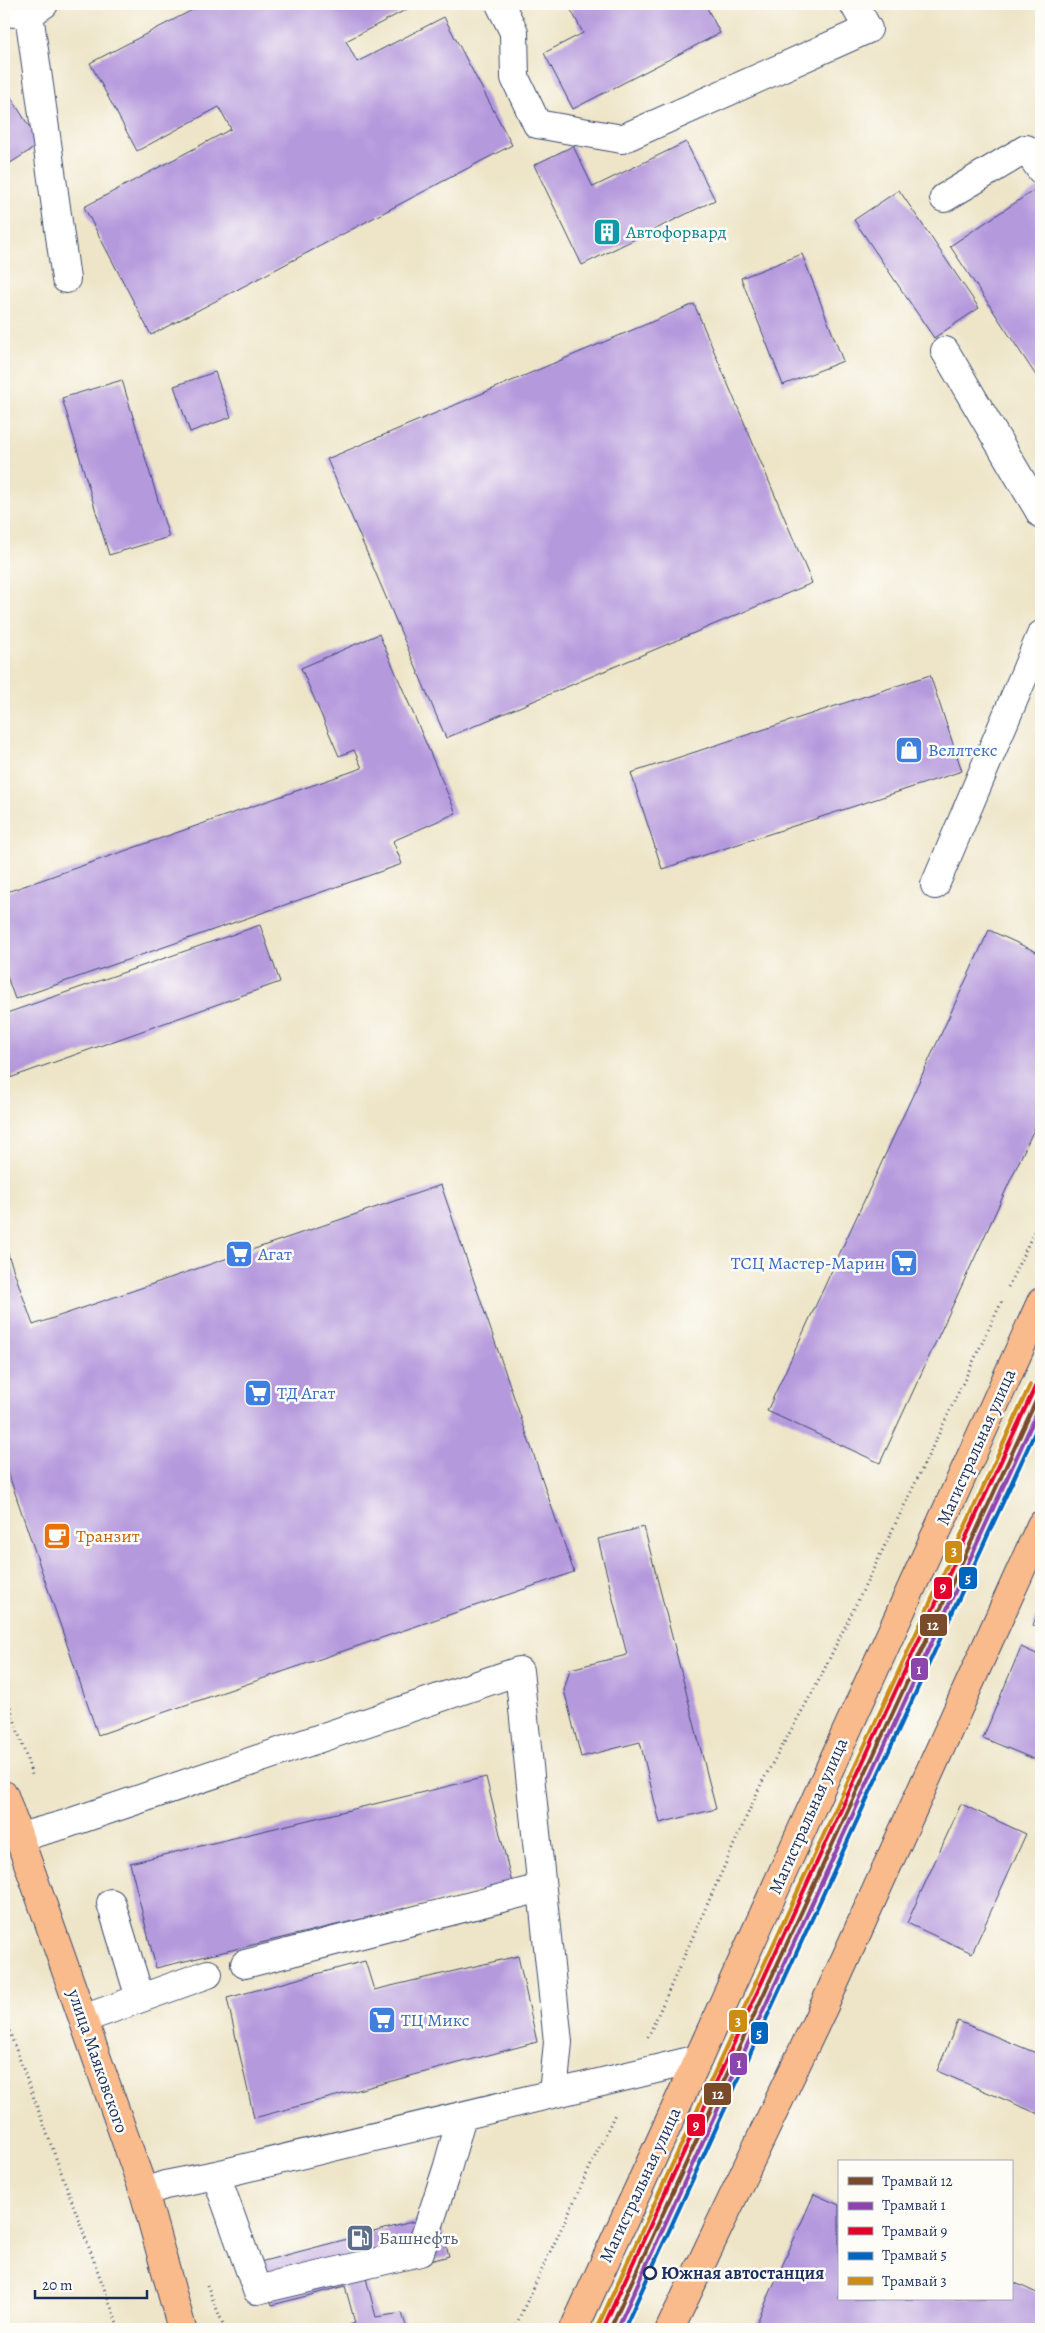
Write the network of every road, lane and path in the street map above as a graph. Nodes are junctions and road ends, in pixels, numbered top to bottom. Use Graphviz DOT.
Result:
graph roads {
  1 [pos="500,4"];
  2 [pos="854,4"];
  3 [pos="26,10"];
  4 [pos="1041,170"];
  5 [pos="944,198"];
  6 [pos="66,279"];
  7 [pos="945,351"];
  8 [pos="1041,514"];
  9 [pos="1041,635"];
  10 [pos="935,885"];
  11 [pos="1041,1217"];
  12 [pos="1008,1288"];
  13 [pos="1004,1297"];
  14 [pos="1041,1302"];
  15 [pos="1041,1525"];
  16 [pos="6,1806"];
  17 [pos="20,1837"];
  18 [pos="541,1888"];
  19 [pos="111,1903"];
  20 [pos="245,1964"];
  21 [pos="208,1974"];
  22 [pos="140,1998"];
  23 [pos="4,2017"];
  24 [pos="83,2019"];
  25 [pos="698,2059"];
  26 [pos="632,2076"];
  27 [pos="553,2094"];
  28 [pos="462,2116"];
  29 [pos="216,2175"];
  30 [pos="144,2192"];
  31 [pos="119,2329"];
  32 [pos="182,2329"];
  33 [pos="514,2329"];
  34 [pos="574,2329"];
  35 [pos="670,2329"];
  1 -- 2 [label="lane"];
  3 -- 6 [label="lane"];
  4 -- 5 [label="lane"];
  7 -- 8 [label="lane"];
  9 -- 10 [label="lane"];
  11 -- 12 [label="path"];
  13 -- 26 [label="path"];
  14 -- 25 [label="main road, Магистральная улица"];
  15 -- 35 [label="main road"];
  16 -- 17 [label="main road, улица Маяковского"];
  17 -- 18 [label="lane"];
  17 -- 24 [label="main road, улица Маяковского"];
  18 -- 20 [label="lane"];
  18 -- 27 [label="lane"];
  19 -- 22 [label="lane"];
  21 -- 22 [label="lane"];
  22 -- 24 [label="lane"];
  23 -- 31 [label="path"];
  24 -- 30 [label="main road, улица Маяковского"];
  25 -- 26 [label="lane"];
  25 -- 34 [label="main road, Магистральная улица"];
  26 -- 27 [label="lane"];
  26 -- 33 [label="path"];
  27 -- 28 [label="lane"];
  28 -- 29 [label="lane"];
  28 -- 29 [label="lane"];
  29 -- 30 [label="lane"];
  30 -- 32 [label="main road, улица Маяковского"];
}
